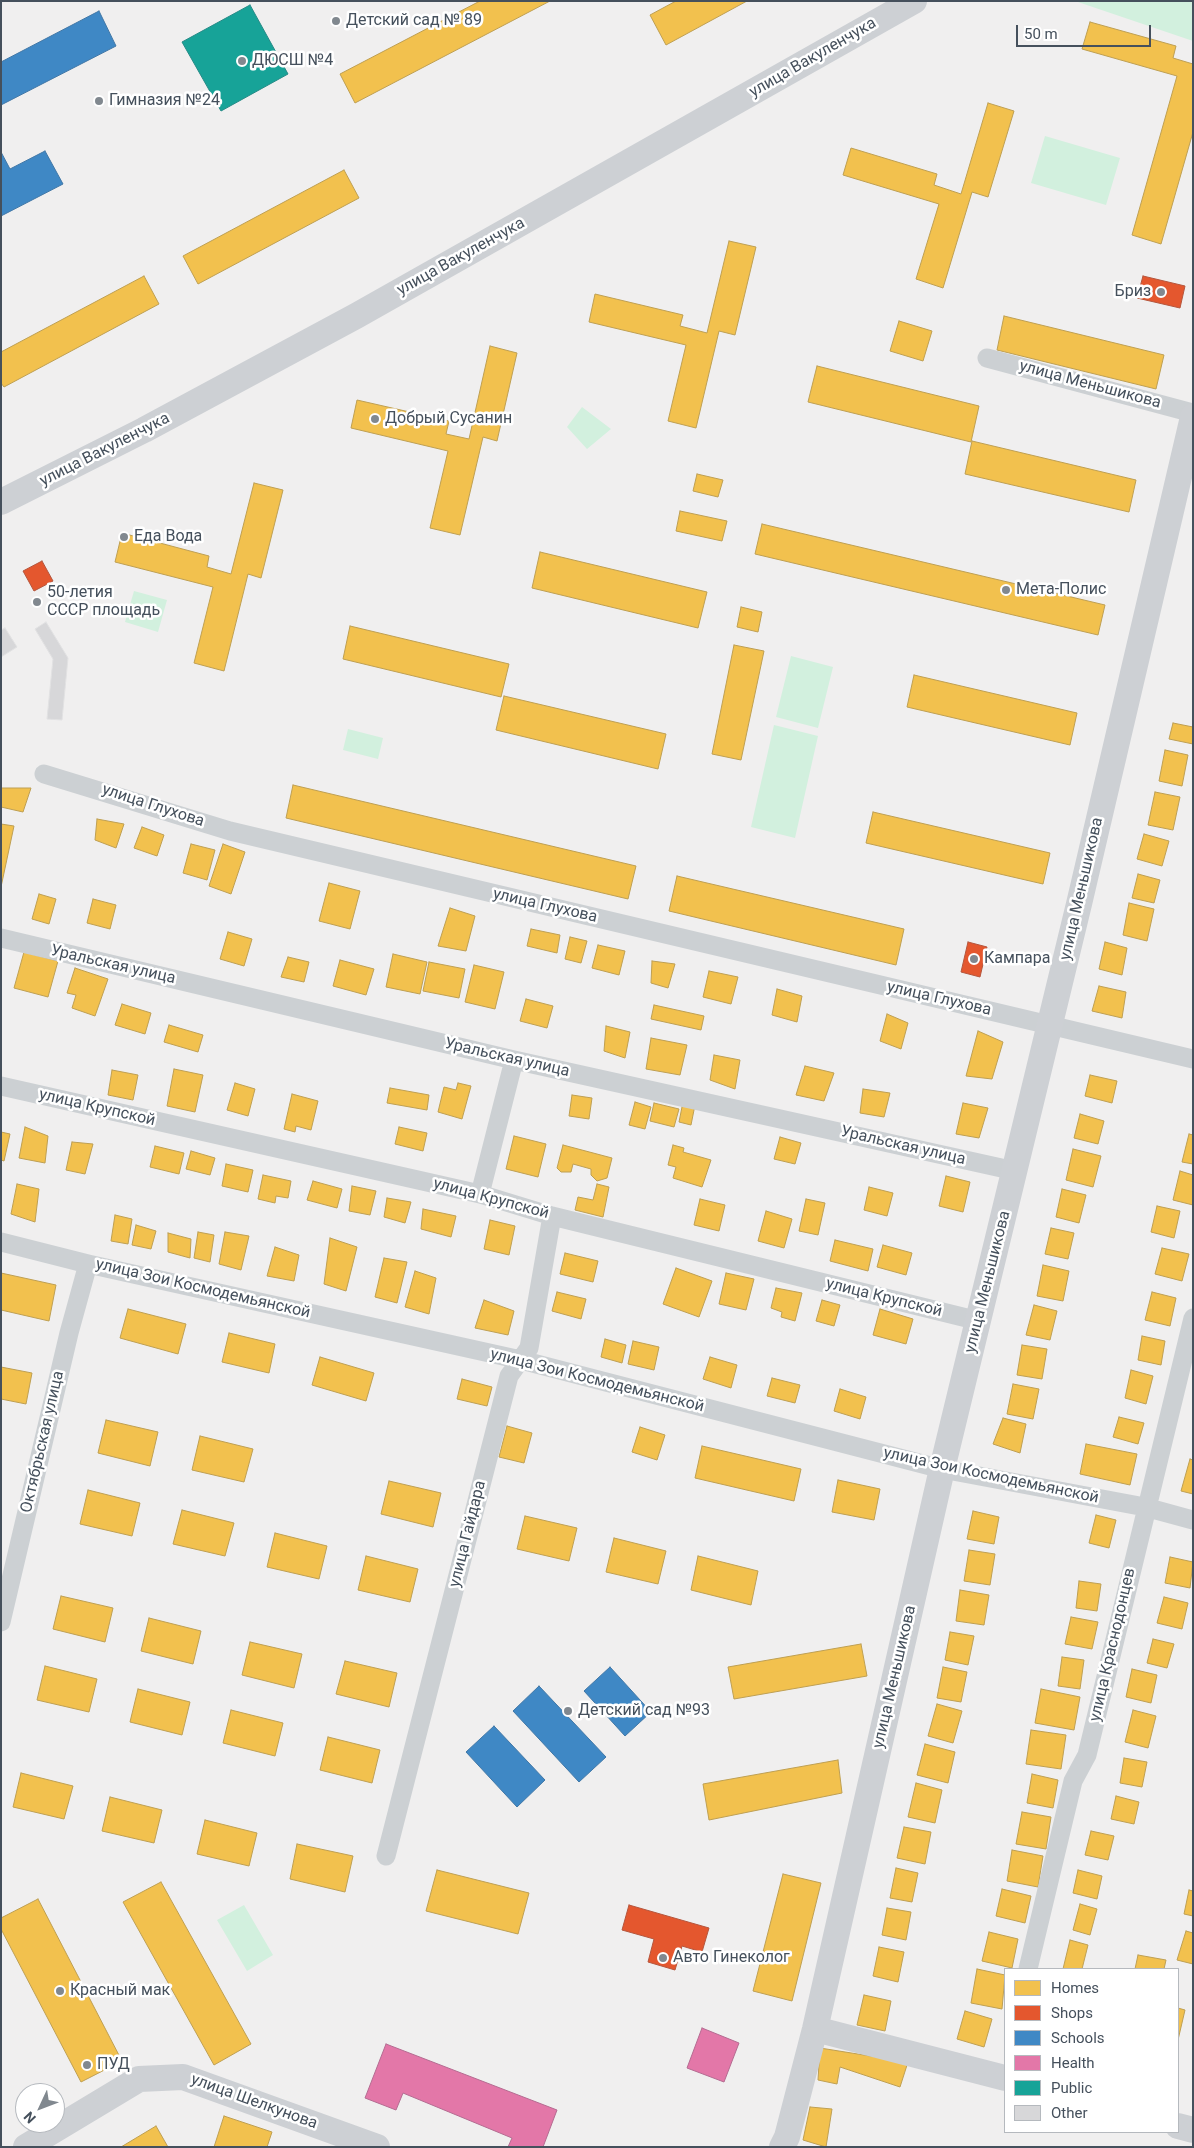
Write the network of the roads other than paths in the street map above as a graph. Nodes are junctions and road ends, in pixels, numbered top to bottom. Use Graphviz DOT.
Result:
graph roads {
  1 [pos="914,1"];
  2 [pos="988,358"];
  3 [pos="1193,413"];
  4 [pos="1193,417"];
  5 [pos="1,502"];
  6 [pos="44,774"];
  7 [pos="1,938"];
  8 [pos="1050,1025"];
  9 [pos="1193,1059"];
  10 [pos="514,1060"];
  11 [pos="1,1086"];
  12 [pos="1015,1171"];
  13 [pos="480,1194"];
  14 [pos="552,1216"];
  15 [pos="1,1242"];
  16 [pos="88,1264"];
  17 [pos="1193,1318"];
  18 [pos="979,1321"];
  19 [pos="521,1360"];
  20 [pos="942,1469"];
  21 [pos="1145,1508"];
  22 [pos="1193,1520"];
  23 [pos="1,1622"];
  24 [pos="386,1856"];
  25 [pos="1028,1968"];
  26 [pos="815,2029"];
  27 [pos="1004,2072"];
  28 [pos="1179,2126"];
  29 [pos="1193,2130"];
  30 [pos="26,2147"];
  31 [pos="376,2147"];
  32 [pos="782,2147"];
  1 -- 5 [label="street, улица Вакуленчука"];
  2 -- 3 [label="street, улица Меньшикова"];
  4 -- 8 [label="street, улица Меньшикова"];
  6 -- 8 [label="street, улица Глухова"];
  7 -- 10 [label="street, Уральская улица"];
  8 -- 9 [label="street, улица Глухова"];
  8 -- 12 [label="street, улица Меньшикова"];
  10 -- 12 [label="street, Уральская улица"];
  10 -- 13 [label="street"];
  11 -- 13 [label="street, улица Крупской"];
  12 -- 18 [label="street, улица Меньшикова"];
  13 -- 14 [label="street, улица Крупской"];
  14 -- 18 [label="street, улица Крупской"];
  14 -- 19 [label="street, улица Гайдара"];
  15 -- 16 [label="street, улица Зои Космодемьянской"];
  16 -- 19 [label="street, улица Зои Космодемьянской"];
  16 -- 23 [label="street, Октябрьская улица"];
  17 -- 21 [label="street, улица Краснодонцев"];
  18 -- 20 [label="street, улица Меньшикова"];
  19 -- 20 [label="street, улица Зои Космодемьянской"];
  19 -- 24 [label="street, улица Гайдара"];
  20 -- 21 [label="street, улица Зои Космодемьянской"];
  20 -- 26 [label="street, улица Меньшикова"];
  21 -- 22 [label="street, улица Зои Космодемьянской"];
  21 -- 25 [label="street, улица Краснодонцев"];
  26 -- 27 [label="street"];
  26 -- 32 [label="street, улица Меньшикова"];
  28 -- 29 [label="street"];
  30 -- 31 [label="street, улица Шелкунова"];
}
